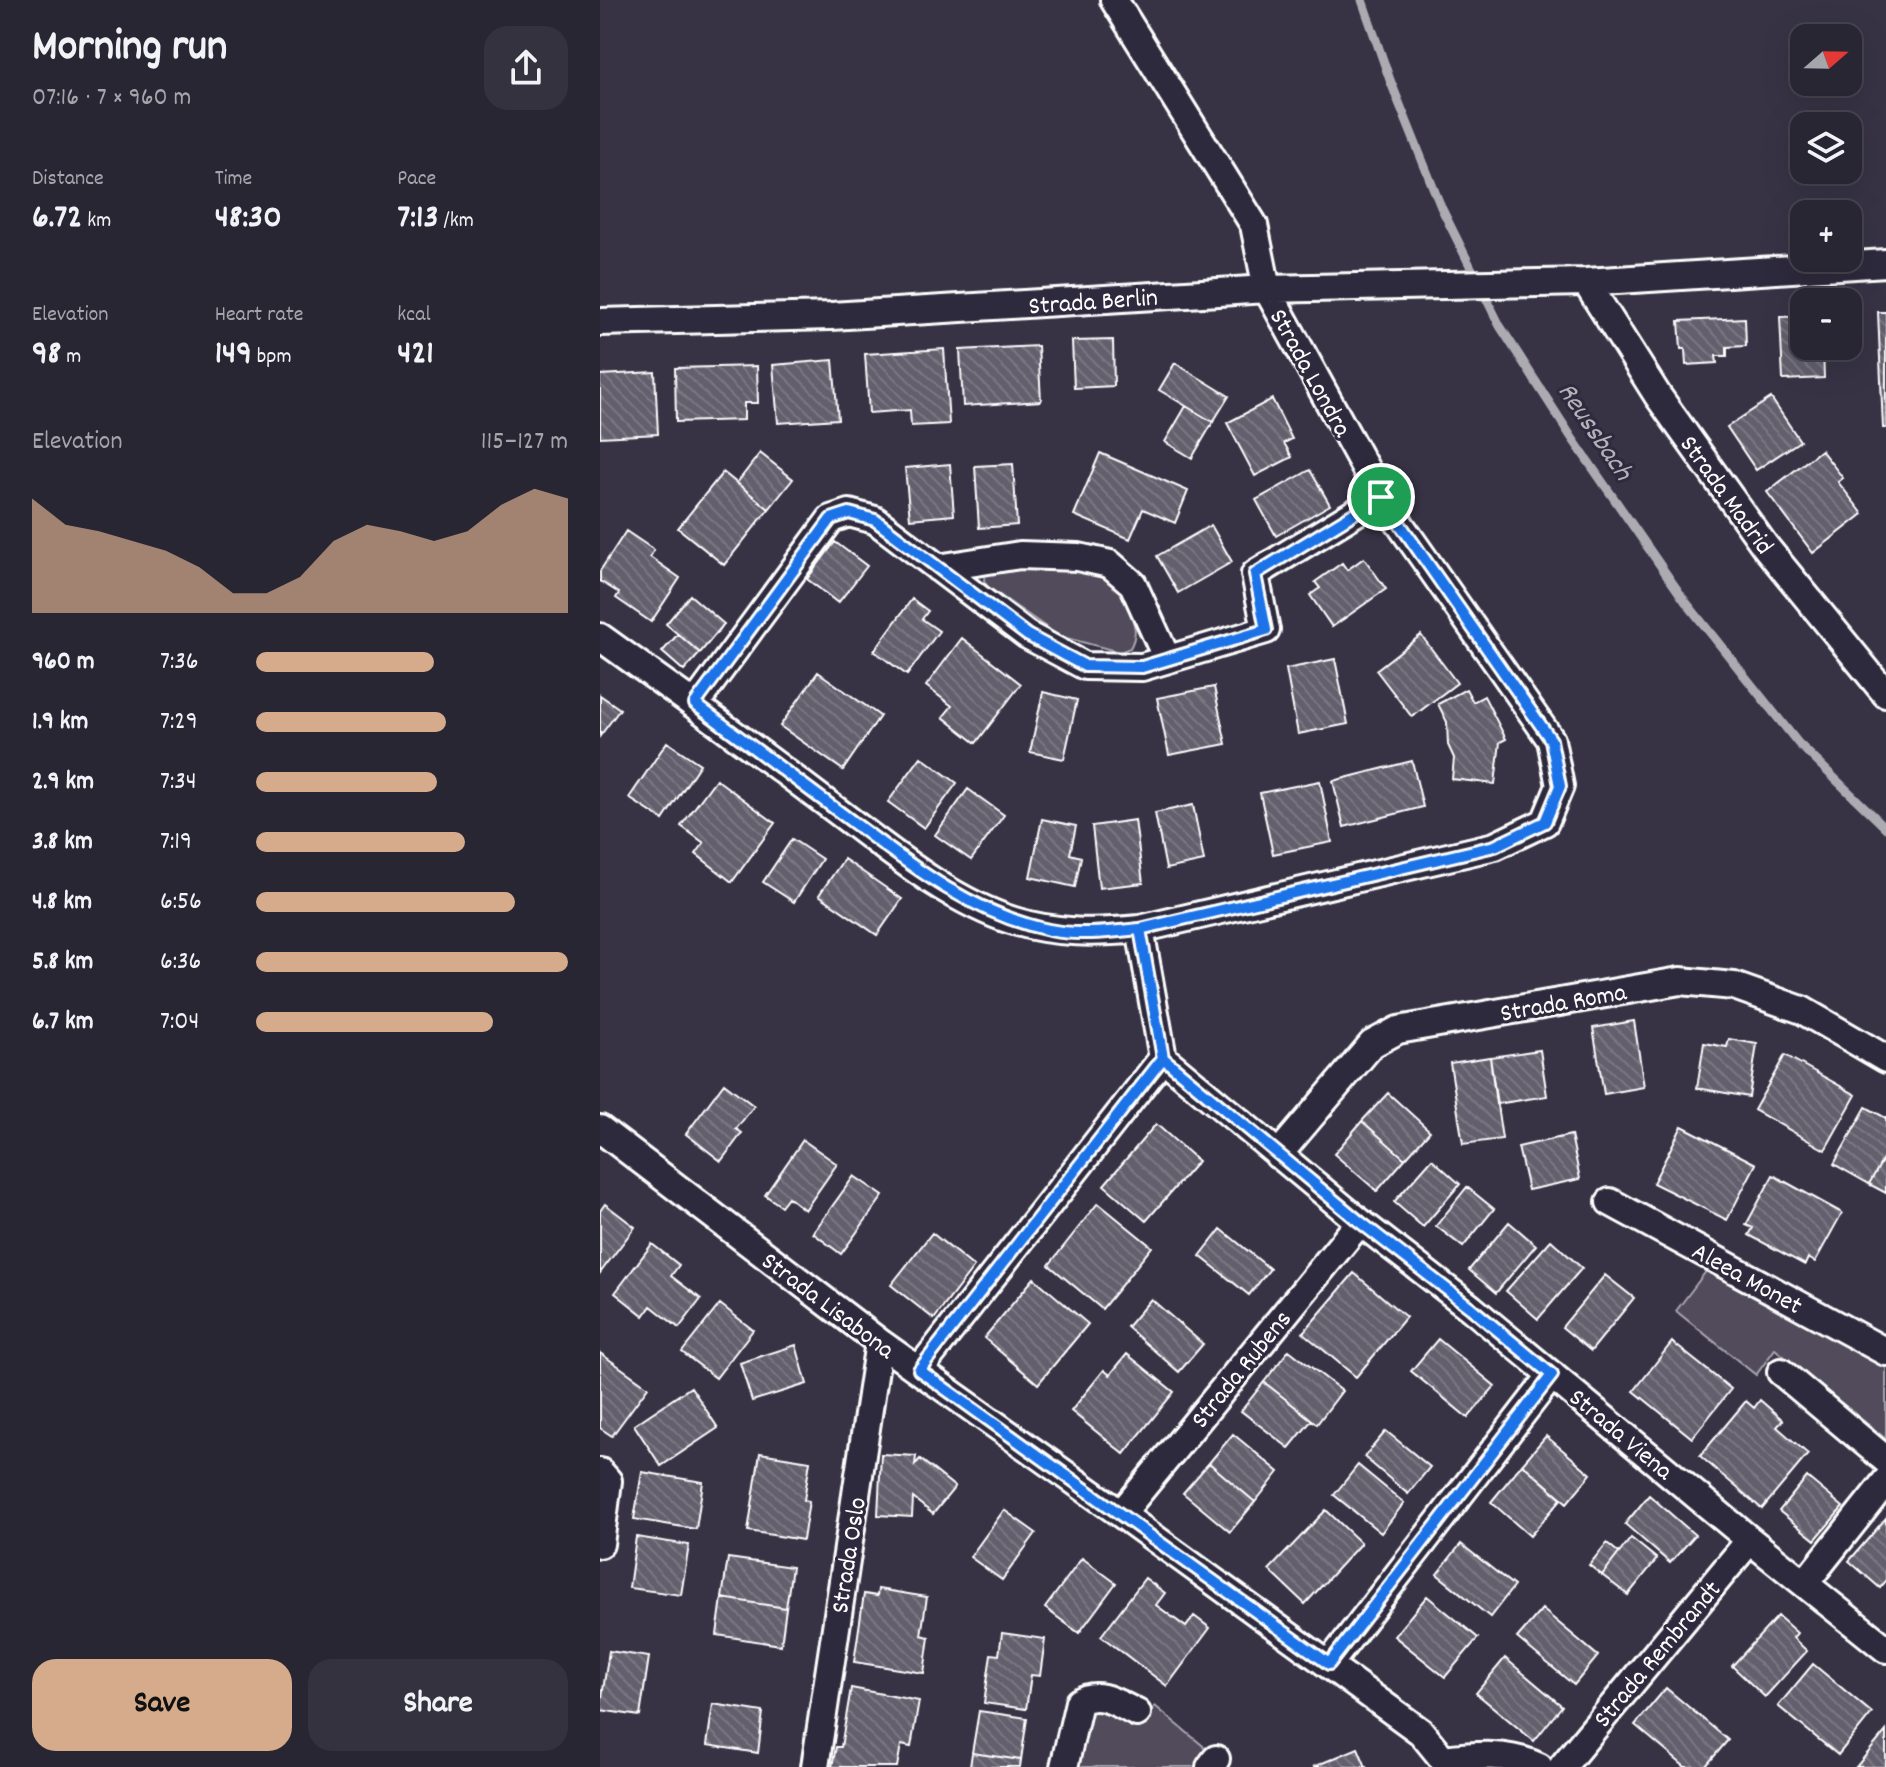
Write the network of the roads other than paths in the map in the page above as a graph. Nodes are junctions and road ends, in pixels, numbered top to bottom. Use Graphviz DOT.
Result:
graph roads {
  1 [pos="1114,0"];
  2 [pos="1886,263"];
  3 [pos="1586,282"];
  4 [pos="1267,289"];
  5 [pos="600,322"];
  6 [pos="1381,497"];
  7 [pos="938,568"];
  8 [pos="600,637"];
  9 [pos="1167,659"];
  10 [pos="1886,694"];
  11 [pos="695,704"];
  12 [pos="1140,929"];
  13 [pos="1163,1058"];
  14 [pos="1886,1059"];
  15 [pos="600,1129"];
  16 [pos="1278,1155"];
  17 [pos="1610,1202"];
  18 [pos="1360,1222"];
  19 [pos="879,1342"];
  20 [pos="1886,1352"];
  21 [pos="919,1370"];
  22 [pos="1781,1372"];
  23 [pos="1552,1375"];
  24 [pos="1886,1460"];
  25 [pos="600,1472"];
  26 [pos="1886,1481"];
  27 [pos="1121,1514"];
  28 [pos="1750,1540"];
  29 [pos="600,1544"];
  30 [pos="1805,1583"];
  31 [pos="1886,1649"];
  32 [pos="1329,1664"];
  33 [pos="1137,1713"];
  34 [pos="1443,1763"];
  35 [pos="815,1767"];
  36 [pos="1064,1767"];
  37 [pos="1539,1767"];
  38 [pos="1562,1767"];
  1 -- 4 [label="street, Strada Londra"];
  2 -- 3 [label="street, Strada Berlin"];
  3 -- 4 [label="street, Strada Berlin"];
  3 -- 10 [label="street, Strada Madrid"];
  4 -- 5 [label="street, Strada Berlin"];
  4 -- 6 [label="street, Strada Londra"];
  6 -- 9 [label="street"];
  6 -- 12 [label="street, Strada Londra"];
  7 -- 9 [label="street"];
  7 -- 9 [label="street"];
  7 -- 11 [label="street"];
  8 -- 11 [label="street, Strada Londra"];
  11 -- 12 [label="street, Strada Londra"];
  12 -- 13 [label="street"];
  13 -- 16 [label="street, Strada Viena"];
  13 -- 21 [label="street"];
  14 -- 16 [label="street, Strada Roma"];
  15 -- 19 [label="street, Strada Lisabona"];
  16 -- 18 [label="street, Strada Viena"];
  17 -- 20 [label="street, Aleea Monet"];
  18 -- 23 [label="street, Strada Viena"];
  18 -- 27 [label="street, Strada Rubens"];
  19 -- 21 [label="street, Strada Lisabona"];
  19 -- 35 [label="street, Strada Oslo"];
  21 -- 27 [label="street, Strada Lisabona"];
  22 -- 24 [label="street"];
  23 -- 28 [label="street, Strada Viena"];
  23 -- 32 [label="street"];
  25 -- 29 [label="street"];
  26 -- 30 [label="street"];
  27 -- 32 [label="street, Strada Lisabona"];
  28 -- 30 [label="street, Strada Viena"];
  28 -- 38 [label="street, Strada Rembrandt"];
  30 -- 31 [label="street, Strada Viena"];
  32 -- 34 [label="street, Strada Lisabona"];
  33 -- 36 [label="street"];
  34 -- 37 [label="street, Strada Lisabona"];
}
